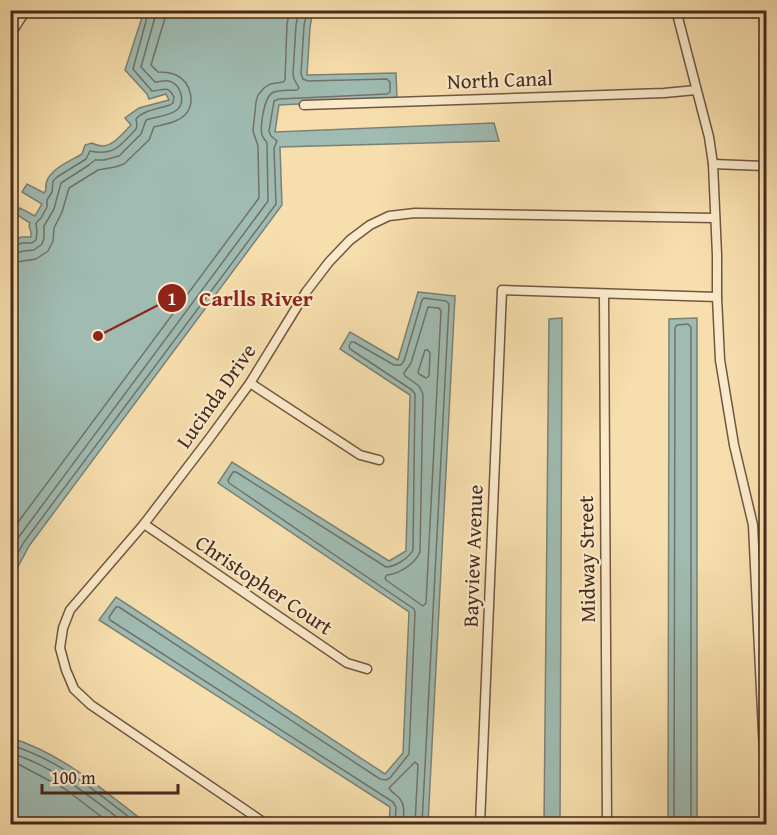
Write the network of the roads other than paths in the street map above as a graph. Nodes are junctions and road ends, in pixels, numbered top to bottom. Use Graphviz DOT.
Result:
graph roads {
  1 [pos="26,10"];
  2 [pos="372,10"];
  3 [pos="676,10"];
  4 [pos="317,11"];
  5 [pos="10,35"];
  6 [pos="696,90"];
  7 [pos="304,105"];
  8 [pos="712,164"];
  9 [pos="766,166"];
  10 [pos="715,218"];
  11 [pos="604,294"];
  12 [pos="717,297"];
  13 [pos="250,383"];
  14 [pos="379,460"];
  15 [pos="144,524"];
  16 [pos="367,669"];
  17 [pos="766,794"];
  18 [pos="266,825"];
  19 [pos="480,825"];
  20 [pos="607,825"];
  1 -- 5 [label="street"];
  2 -- 4 [label="street"];
  3 -- 6 [label="street"];
  6 -- 7 [label="street, North Canal"];
  6 -- 8 [label="street"];
  8 -- 9 [label="street"];
  8 -- 10 [label="street"];
  10 -- 12 [label="street"];
  10 -- 13 [label="street, Lucinda Drive"];
  11 -- 12 [label="street"];
  11 -- 19 [label="street, Bayview Avenue"];
  11 -- 20 [label="street, Midway Street"];
  12 -- 17 [label="street"];
  13 -- 14 [label="street"];
  13 -- 15 [label="street, Lucinda Drive"];
  15 -- 16 [label="street, Christopher Court"];
  15 -- 18 [label="street, Lucinda Drive"];
}
